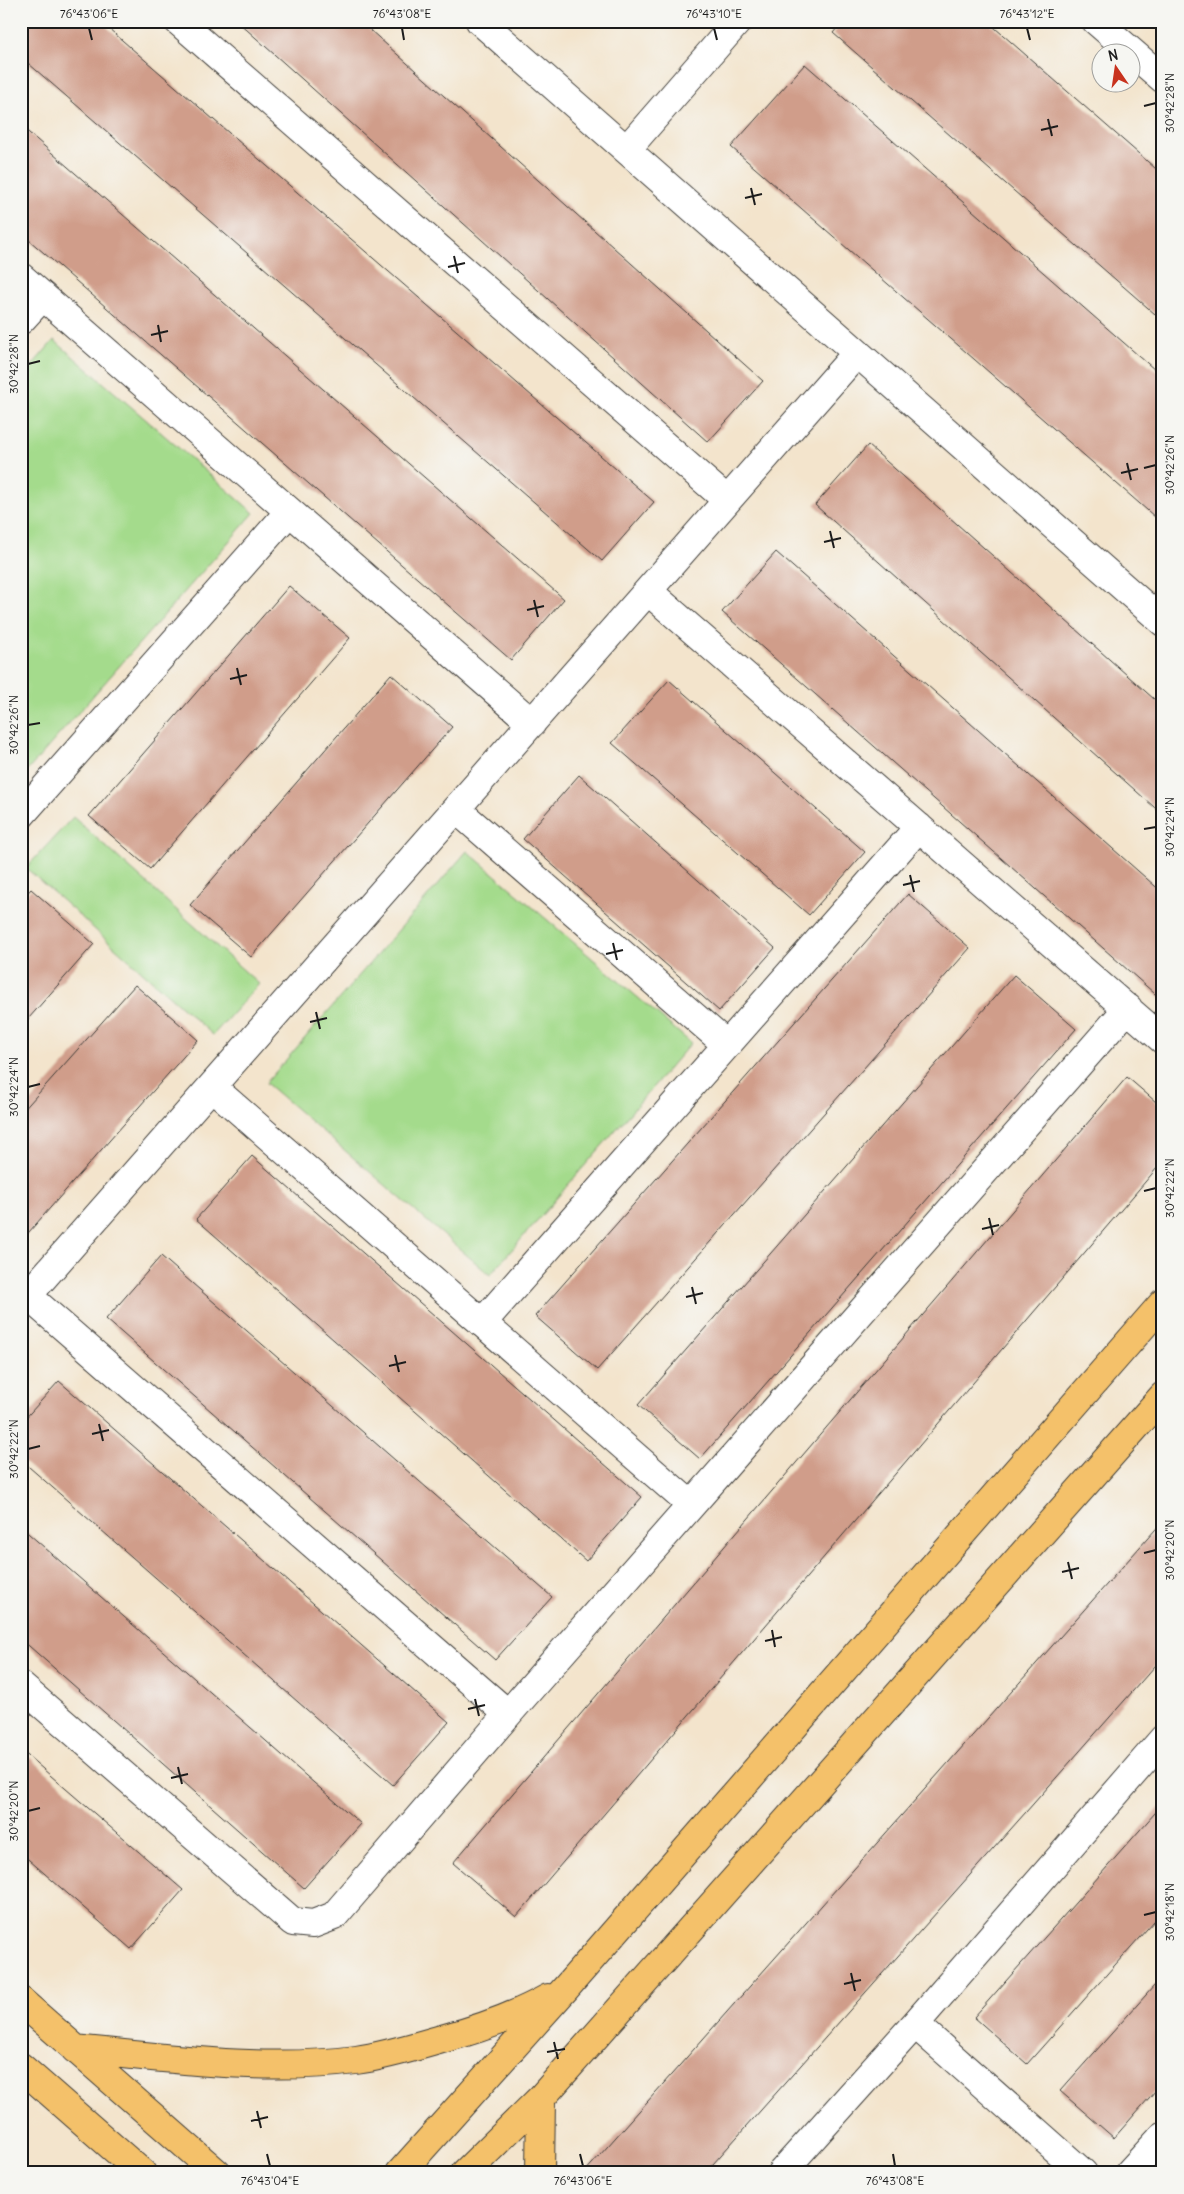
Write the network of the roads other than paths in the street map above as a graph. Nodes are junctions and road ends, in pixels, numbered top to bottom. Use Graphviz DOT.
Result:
graph roads {
  1 [pos="178,21"];
  2 [pos="480,21"];
  3 [pos="738,21"];
  4 [pos="1096,21"];
  5 [pos="1163,79"];
  6 [pos="627,149"];
  7 [pos="21,277"];
  8 [pos="43,296"];
  9 [pos="21,320"];
  10 [pos="857,353"];
  11 [pos="727,500"];
  12 [pos="289,512"];
  13 [pos="648,591"];
  14 [pos="1163,622"];
  15 [pos="532,723"];
  16 [pos="456,809"];
  17 [pos="21,815"];
  18 [pos="919,827"];
  19 [pos="1128,1008"];
  20 [pos="1163,1040"];
  21 [pos="727,1045"];
  22 [pos="212,1087"];
  23 [pos="24,1300"];
  24 [pos="1163,1303"];
  25 [pos="482,1323"];
  26 [pos="1163,1396"];
  27 [pos="692,1505"];
  28 [pos="21,1686"];
  29 [pos="508,1714"];
  30 [pos="1163,1739"];
  31 [pos="565,1988"];
  32 [pos="21,2001"];
  33 [pos="916,2024"];
  34 [pos="76,2049"];
  35 [pos="21,2067"];
  36 [pos="541,2098"];
  37 [pos="1163,2136"];
  38 [pos="118,2161"];
  39 [pos="142,2173"];
  40 [pos="217,2173"];
  41 [pos="400,2173"];
  42 [pos="465,2173"];
  43 [pos="540,2173"];
  44 [pos="781,2173"];
  45 [pos="1083,2173"];
  46 [pos="1130,2173"];
  1 -- 11 [label="street"];
  2 -- 6 [label="street"];
  3 -- 6 [label="street"];
  4 -- 5 [label="street"];
  6 -- 10 [label="street"];
  7 -- 8 [label="street"];
  8 -- 9 [label="street"];
  8 -- 12 [label="street"];
  10 -- 11 [label="street"];
  10 -- 14 [label="street"];
  11 -- 13 [label="street"];
  12 -- 15 [label="street"];
  12 -- 17 [label="street"];
  13 -- 15 [label="street"];
  13 -- 18 [label="street"];
  15 -- 16 [label="street"];
  16 -- 21 [label="street"];
  16 -- 22 [label="street"];
  18 -- 19 [label="street"];
  18 -- 21 [label="street"];
  19 -- 20 [label="street"];
  19 -- 27 [label="street"];
  21 -- 25 [label="street"];
  22 -- 23 [label="street"];
  22 -- 25 [label="street"];
  23 -- 29 [label="street"];
  24 -- 31 [label="main road"];
  25 -- 27 [label="street"];
  26 -- 36 [label="main road"];
  27 -- 29 [label="street"];
  28 -- 29 [label="street"];
  30 -- 33 [label="street"];
  31 -- 34 [label="main road"];
  31 -- 41 [label="main road"];
  32 -- 34 [label="main road"];
  33 -- 44 [label="street"];
  33 -- 45 [label="street"];
  34 -- 40 [label="main road"];
  35 -- 38 [label="main road"];
  36 -- 42 [label="main road"];
  36 -- 43 [label="main road"];
  37 -- 46 [label="street"];
  38 -- 39 [label="main road"];
}
